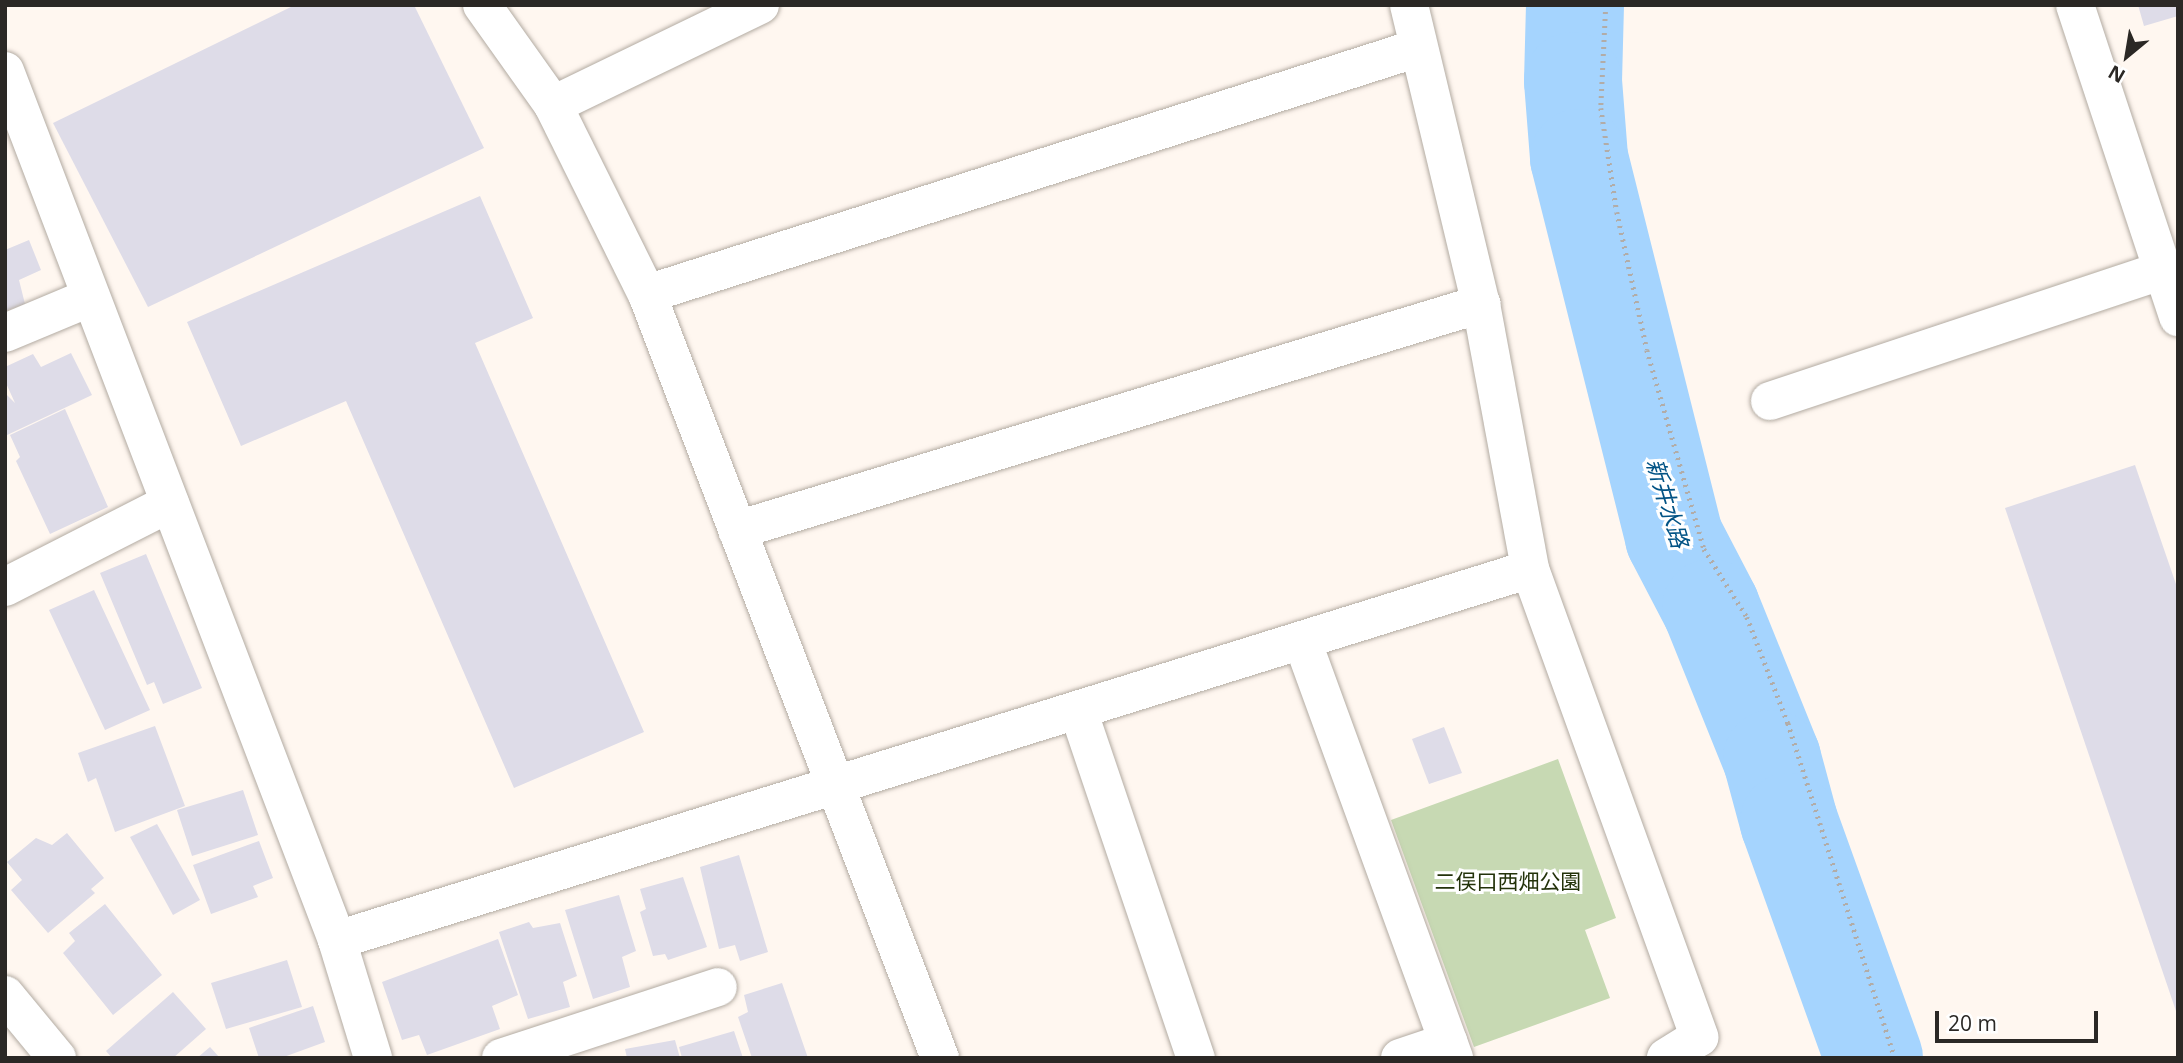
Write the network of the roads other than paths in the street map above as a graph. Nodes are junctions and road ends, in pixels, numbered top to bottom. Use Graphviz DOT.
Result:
graph roads {
  1 [pos="482,5"];
  2 [pos="761,5"];
  3 [pos="1409,5"];
  4 [pos="2075,5"];
  5 [pos="1418,48"];
  6 [pos="5,71"];
  7 [pos="552,105"];
  8 [pos="2163,270"];
  9 [pos="647,294"];
  10 [pos="92,297"];
  11 [pos="1481,303"];
  12 [pos="2178,317"];
  13 [pos="5,333"];
  14 [pos="1770,401"];
  15 [pos="170,503"];
  16 [pos="737,530"];
  17 [pos="1530,569"];
  18 [pos="5,587"];
  19 [pos="1303,643"];
  20 [pos="1079,713"];
  21 [pos="837,788"];
  22 [pos="337,940"];
  23 [pos="718,987"];
  24 [pos="5,995"];
  25 [pos="1451,1050"];
  26 [pos="57,1058"];
  27 [pos="373,1058"];
  28 [pos="500,1058"];
  29 [pos="940,1058"];
  30 [pos="1196,1058"];
  31 [pos="1400,1058"];
  32 [pos="1666,1058"];
  1 -- 7 [label="street"];
  2 -- 7 [label="street"];
  3 -- 5 [label="street"];
  4 -- 8 [label="street"];
  5 -- 9 [label="street"];
  5 -- 11 [label="street"];
  6 -- 10 [label="street"];
  7 -- 9 [label="street"];
  8 -- 12 [label="street"];
  8 -- 14 [label="street"];
  9 -- 16 [label="street"];
  10 -- 13 [label="street"];
  10 -- 15 [label="street"];
  11 -- 16 [label="street"];
  11 -- 17 [label="street"];
  15 -- 18 [label="street"];
  15 -- 22 [label="street"];
  16 -- 21 [label="street"];
  17 -- 19 [label="street"];
  17 -- 32 [label="street"];
  19 -- 20 [label="street"];
  19 -- 25 [label="street"];
  20 -- 21 [label="street"];
  20 -- 30 [label="street"];
  21 -- 22 [label="street"];
  21 -- 29 [label="street"];
  22 -- 27 [label="street"];
  23 -- 28 [label="street"];
  24 -- 26 [label="street"];
  25 -- 31 [label="street"];
}
